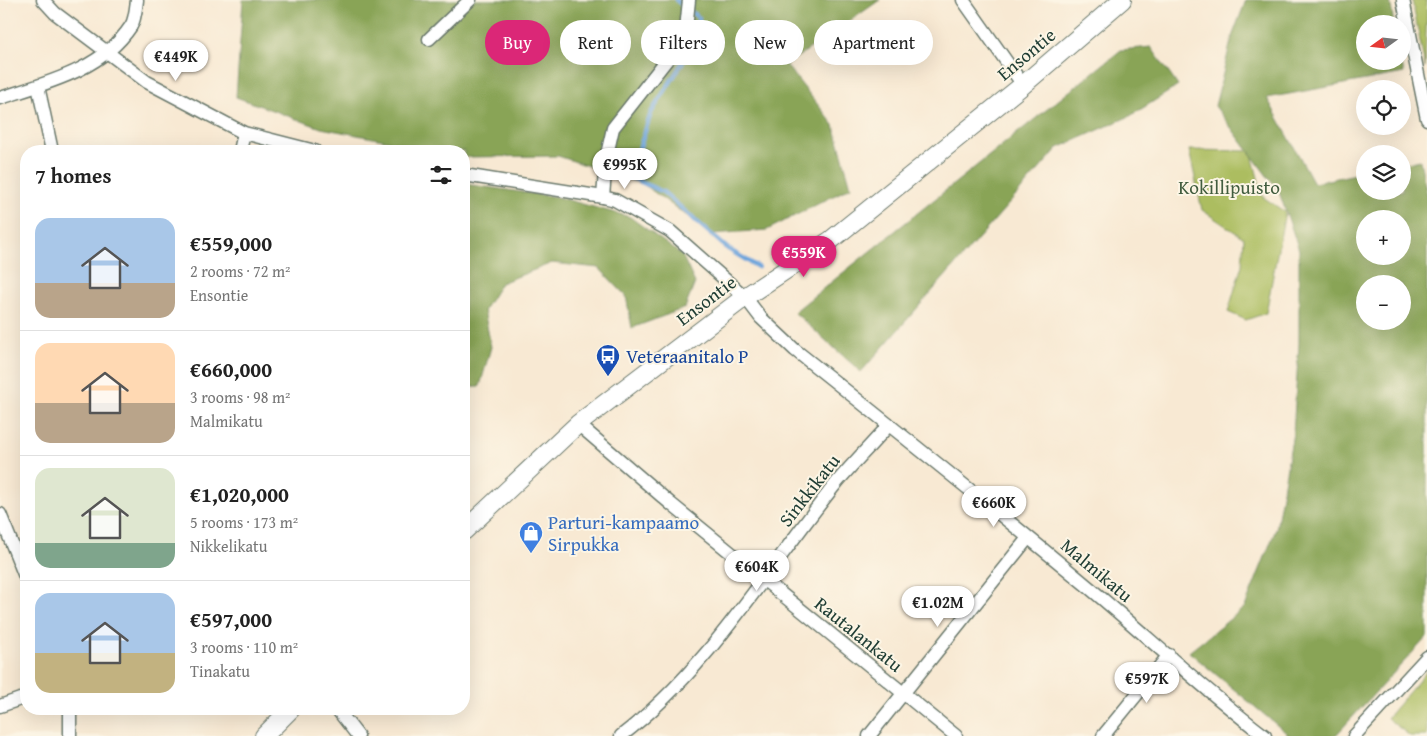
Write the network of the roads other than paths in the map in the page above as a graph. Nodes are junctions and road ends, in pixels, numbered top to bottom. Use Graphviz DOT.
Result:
graph roads {
  1 [pos="43,0"];
  2 [pos="137,0"];
  3 [pos="470,0"];
  4 [pos="689,0"];
  5 [pos="963,0"];
  6 [pos="1122,0"];
  7 [pos="1403,0"];
  8 [pos="429,39"];
  9 [pos="106,53"];
  10 [pos="1023,85"];
  11 [pos="38,86"];
  12 [pos="0,98"];
  13 [pos="1427,119"];
  14 [pos="244,133"];
  15 [pos="51,145"];
  16 [pos="241,145"];
  17 [pos="291,145"];
  18 [pos="470,176"];
  19 [pos="603,197"];
  20 [pos="745,297"];
  21 [pos="578,424"];
  22 [pos="889,425"];
  23 [pos="0,514"];
  24 [pos="470,525"];
  25 [pos="1028,538"];
  26 [pos="20,564"];
  27 [pos="764,580"];
  28 [pos="1169,655"];
  29 [pos="1427,657"];
  30 [pos="903,694"];
  31 [pos="20,699"];
  32 [pos="0,706"];
  33 [pos="70,715"];
  34 [pos="284,715"];
  35 [pos="342,715"];
  36 [pos="70,736"];
  37 [pos="264,736"];
  38 [pos="358,736"];
  39 [pos="621,736"];
  40 [pos="869,736"];
  41 [pos="956,736"];
  42 [pos="1103,736"];
  43 [pos="1265,736"];
  44 [pos="1354,736"];
  1 -- 9 [label="street"];
  2 -- 9 [label="street"];
  3 -- 8 [label="street"];
  4 -- 19 [label="street"];
  5 -- 10 [label="street"];
  6 -- 10 [label="street, Ensontie"];
  7 -- 13 [label="street"];
  9 -- 11 [label="street"];
  9 -- 14 [label="street"];
  10 -- 20 [label="street, Ensontie"];
  11 -- 12 [label="street"];
  11 -- 15 [label="street"];
  14 -- 16 [label="street"];
  14 -- 17 [label="street"];
  18 -- 19 [label="street, Malmikatu"];
  19 -- 20 [label="street, Malmikatu"];
  20 -- 21 [label="street, Ensontie"];
  20 -- 22 [label="street, Malmikatu"];
  21 -- 24 [label="street, Ensontie"];
  21 -- 27 [label="street, Rautalankatu"];
  22 -- 25 [label="street, Malmikatu"];
  22 -- 27 [label="street, Sinkkikatu"];
  23 -- 26 [label="street"];
  25 -- 28 [label="street, Malmikatu"];
  25 -- 30 [label="street"];
  27 -- 30 [label="street, Rautalankatu"];
  27 -- 39 [label="street, Sinkkikatu"];
  28 -- 42 [label="street"];
  28 -- 43 [label="street, Malmikatu"];
  29 -- 44 [label="street"];
  30 -- 40 [label="street"];
  30 -- 41 [label="street, Rautalankatu"];
  31 -- 32 [label="street"];
  33 -- 36 [label="street"];
  34 -- 37 [label="street"];
  35 -- 38 [label="street"];
}
